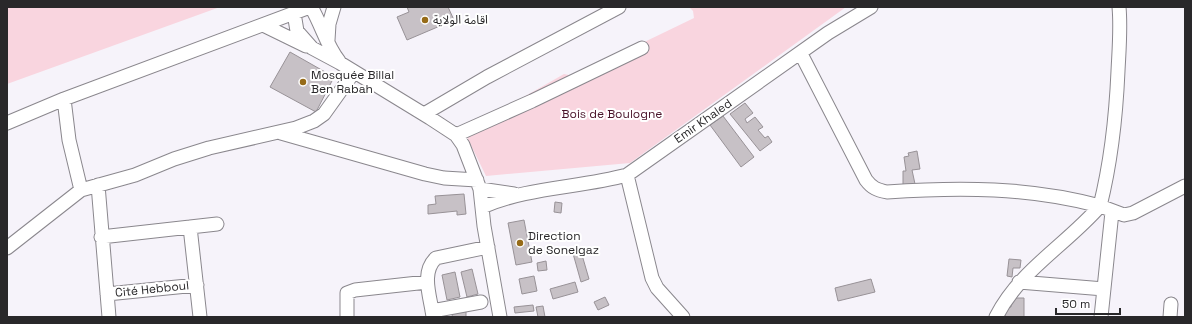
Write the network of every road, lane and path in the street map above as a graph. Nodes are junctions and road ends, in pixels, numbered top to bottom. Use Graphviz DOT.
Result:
graph roads {
  1 [pos="310,7"];
  2 [pos="334,7"];
  3 [pos="619,7"];
  4 [pos="872,7"];
  5 [pos="1119,7"];
  6 [pos="294,14"];
  7 [pos="263,25"];
  8 [pos="312,48"];
  9 [pos="642,48"];
  10 [pos="329,49"];
  11 [pos="801,54"];
  12 [pos="340,62"];
  13 [pos="354,72"];
  14 [pos="64,99"];
  15 [pos="424,114"];
  16 [pos="7,124"];
  17 [pos="280,132"];
  18 [pos="456,135"];
  19 [pos="627,175"];
  20 [pos="478,184"];
  21 [pos="98,185"];
  22 [pos="1185,186"];
  23 [pos="81,190"];
  24 [pos="518,195"];
  25 [pos="1100,206"];
  26 [pos="482,207"];
  27 [pos="1112,212"];
  28 [pos="217,224"];
  29 [pos="190,227"];
  30 [pos="101,237"];
  31 [pos="9,243"];
  32 [pos="488,247"];
  33 [pos="427,282"];
  34 [pos="1019,282"];
  35 [pos="197,284"];
  36 [pos="1104,289"];
  37 [pos="107,294"];
  38 [pos="481,302"];
  39 [pos="433,314"];
  40 [pos="109,317"];
  41 [pos="200,317"];
  42 [pos="347,317"];
  43 [pos="500,317"];
  44 [pos="683,317"];
  45 [pos="996,317"];
  46 [pos="1102,317"];
  1 -- 6 [label="street"];
  1 -- 10 [label="street"];
  2 -- 10 [label="street"];
  3 -- 15 [label="street"];
  4 -- 11 [label="street, Emir Khaled"];
  5 -- 25 [label="street"];
  6 -- 7 [label="street"];
  6 -- 8 [label="street"];
  7 -- 8 [label="street"];
  7 -- 14 [label="street"];
  8 -- 12 [label="street"];
  9 -- 18 [label="street"];
  10 -- 12 [label="street"];
  11 -- 19 [label="street, Emir Khaled"];
  11 -- 25 [label="street"];
  12 -- 13 [label="street"];
  13 -- 15 [label="street"];
  13 -- 17 [label="street"];
  14 -- 16 [label="street"];
  14 -- 23 [label="street"];
  15 -- 18 [label="street"];
  17 -- 20 [label="street"];
  17 -- 21 [label="street"];
  18 -- 20 [label="street"];
  19 -- 24 [label="street, Emir Khaled"];
  19 -- 44 [label="street"];
  20 -- 24 [label="street"];
  20 -- 26 [label="street"];
  21 -- 23 [label="street"];
  21 -- 30 [label="street"];
  22 -- 27 [label="street"];
  23 -- 31 [label="street"];
  24 -- 26 [label="street"];
  25 -- 27 [label="street"];
  25 -- 34 [label="street"];
  26 -- 32 [label="street"];
  27 -- 36 [label="street"];
  28 -- 29 [label="street"];
  29 -- 30 [label="street"];
  29 -- 35 [label="street"];
  30 -- 37 [label="street"];
  32 -- 33 [label="street"];
  32 -- 43 [label="street"];
  33 -- 39 [label="street"];
  33 -- 42 [label="street"];
  34 -- 36 [label="street"];
  34 -- 45 [label="street"];
  35 -- 37 [label="street, Cité Hebboul"];
  35 -- 41 [label="street"];
  36 -- 46 [label="street"];
  37 -- 40 [label="street"];
  38 -- 39 [label="street"];
}
